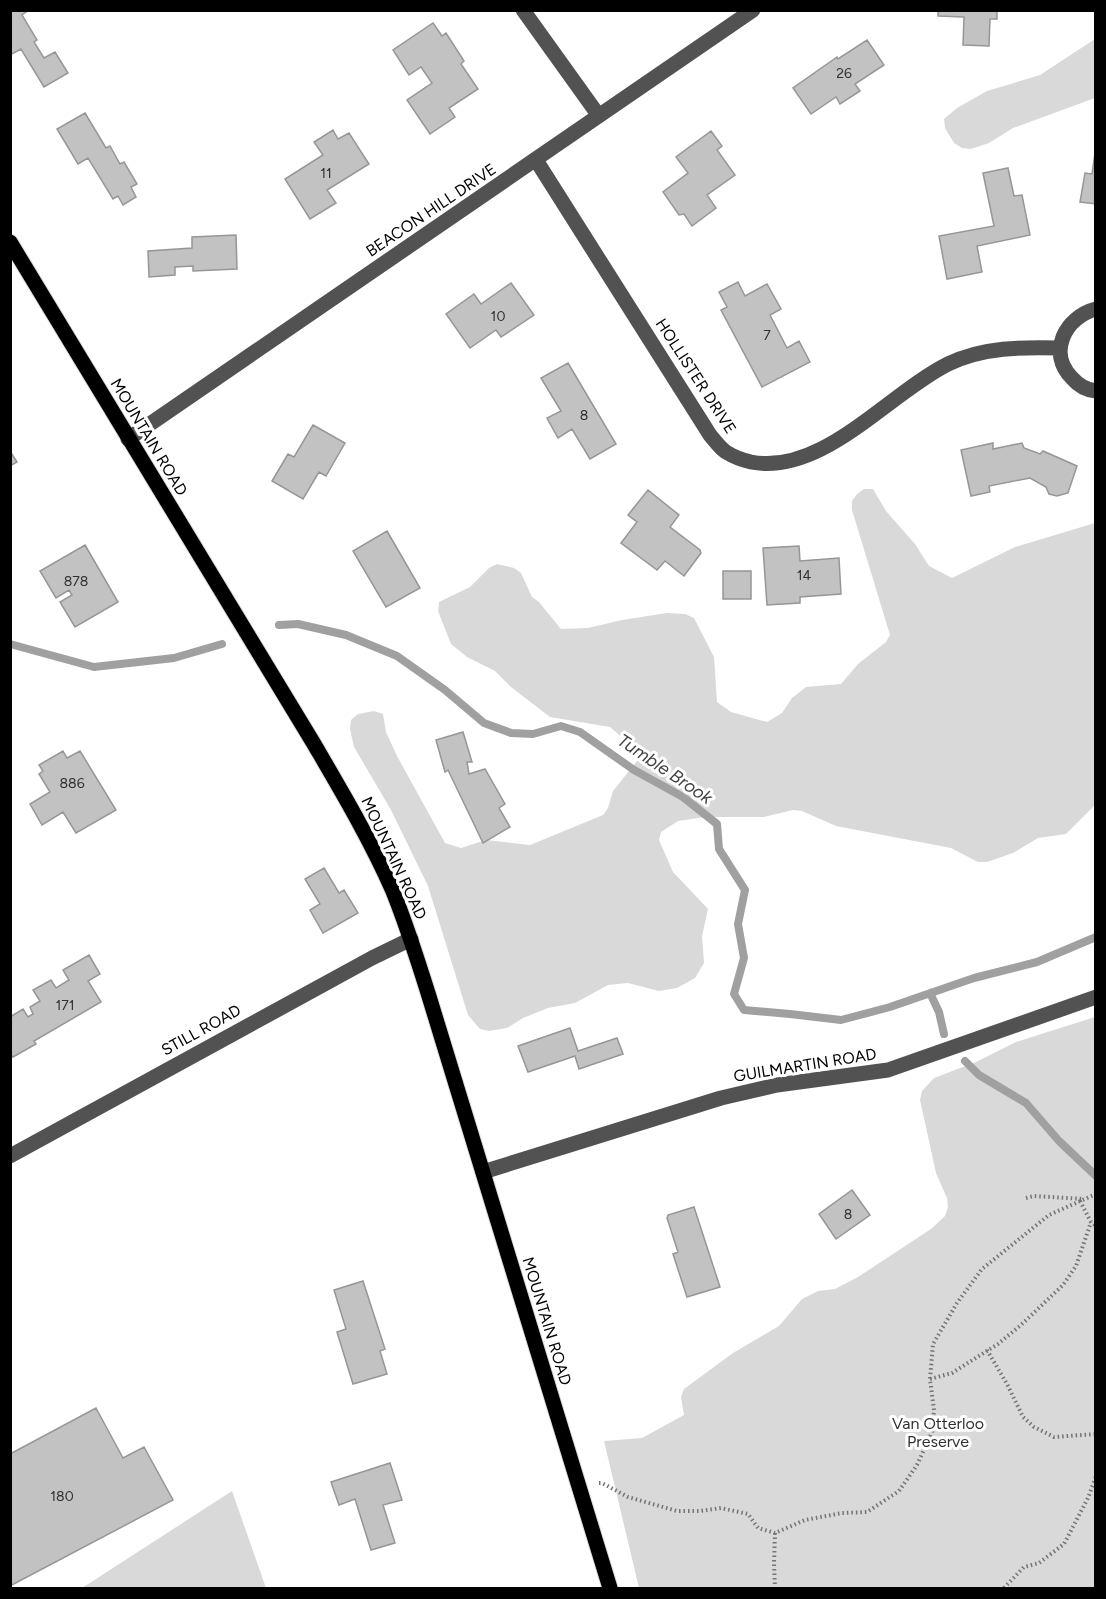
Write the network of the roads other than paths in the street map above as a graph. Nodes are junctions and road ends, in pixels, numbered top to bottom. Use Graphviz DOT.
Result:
graph roads {
  1 [pos="523,10"];
  2 [pos="753,10"];
  3 [pos="599,117"];
  4 [pos="536,160"];
  5 [pos="10,242"];
  6 [pos="1095,309"];
  7 [pos="1060,348"];
  8 [pos="1095,391"];
  9 [pos="128,439"];
  10 [pos="411,939"];
  11 [pos="1095,997"];
  12 [pos="10,1156"];
  13 [pos="483,1172"];
  14 [pos="610,1588"];
  1 -- 3 [label="street"];
  2 -- 3 [label="street, BEACON HILL DRIVE"];
  3 -- 4 [label="street, BEACON HILL DRIVE"];
  4 -- 7 [label="street, HOLLISTER DRIVE"];
  4 -- 9 [label="street, BEACON HILL DRIVE"];
  5 -- 9 [label="main road, MOUNTAIN ROAD"];
  6 -- 7 [label="street"];
  7 -- 8 [label="street"];
  9 -- 10 [label="main road, MOUNTAIN ROAD"];
  10 -- 12 [label="street, STILL ROAD"];
  10 -- 13 [label="main road, MOUNTAIN ROAD"];
  11 -- 13 [label="street, GUILMARTIN ROAD"];
  13 -- 14 [label="main road, MOUNTAIN ROAD"];
}
